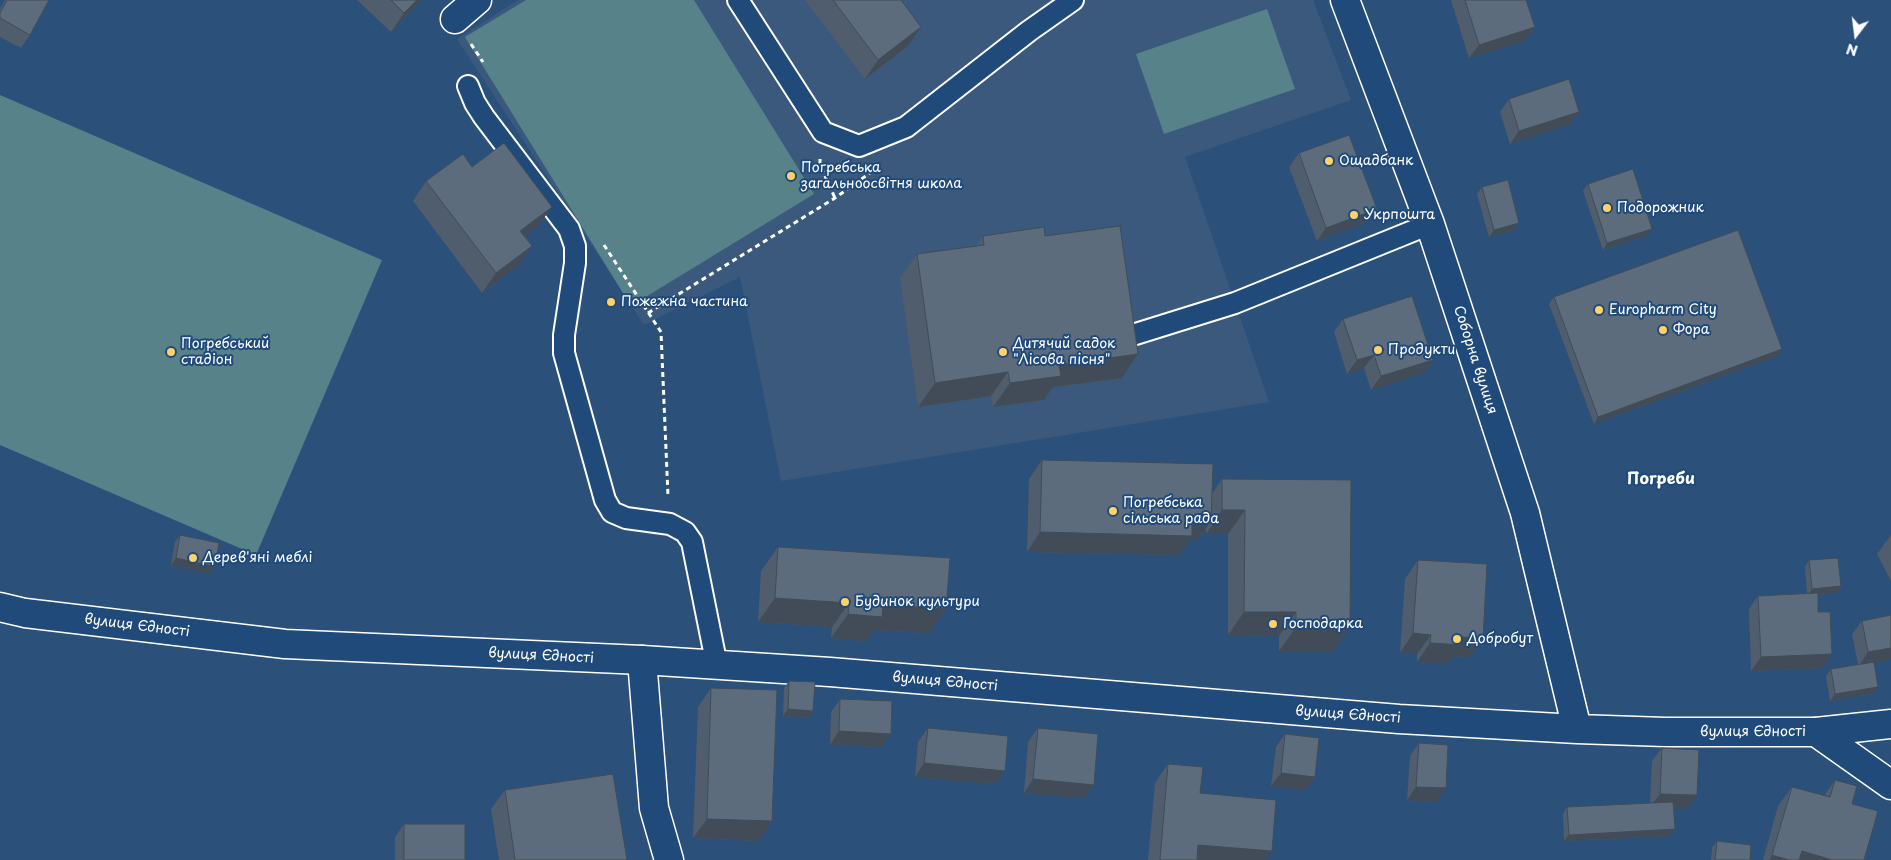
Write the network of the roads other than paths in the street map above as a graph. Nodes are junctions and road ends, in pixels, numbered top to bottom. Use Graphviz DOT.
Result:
graph roads {
  1 [pos="477,0"];
  2 [pos="738,0"];
  3 [pos="1073,0"];
  4 [pos="1345,0"];
  5 [pos="455,19"];
  6 [pos="468,86"];
  7 [pos="1430,224"];
  8 [pos="1126,337"];
  9 [pos="0,608"];
  10 [pos="642,660"];
  11 [pos="717,666"];
  12 [pos="1891,724"];
  13 [pos="1577,729"];
  14 [pos="1816,732"];
  15 [pos="1891,785"];
  16 [pos="669,860"];
  1 -- 5 [label="main road"];
  2 -- 3 [label="lane"];
  4 -- 7 [label="main road, Соборна вулиця"];
  6 -- 11 [label="lane"];
  7 -- 8 [label="lane"];
  7 -- 13 [label="main road, Соборна вулиця"];
  9 -- 10 [label="main road, вулиця Єдності"];
  10 -- 11 [label="main road, вулиця Єдності"];
  10 -- 16 [label="main road"];
  11 -- 13 [label="main road, вулиця Єдності"];
  12 -- 14 [label="main road, вулиця Єдності"];
  13 -- 14 [label="main road, вулиця Єдності"];
  14 -- 15 [label="main road"];
}
